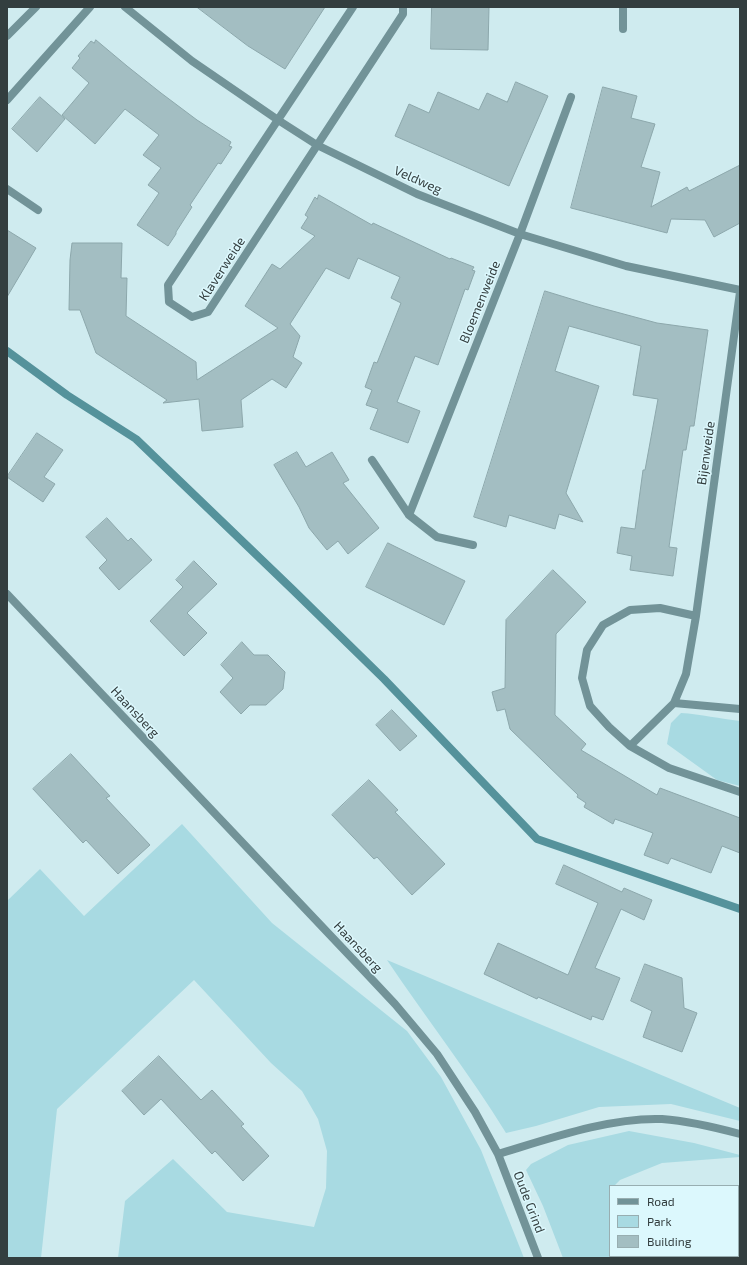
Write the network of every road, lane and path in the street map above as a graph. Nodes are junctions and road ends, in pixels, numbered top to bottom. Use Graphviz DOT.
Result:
graph roads {
  1 [pos="36,7"];
  2 [pos="90,7"];
  3 [pos="125,7"];
  4 [pos="353,7"];
  5 [pos="403,7"];
  6 [pos="623,7"];
  7 [pos="623,29"];
  8 [pos="7,36"];
  9 [pos="571,97"];
  10 [pos="7,100"];
  11 [pos="278,120"];
  12 [pos="317,144"];
  13 [pos="7,189"];
  14 [pos="38,210"];
  15 [pos="520,234"];
  16 [pos="740,291"];
  17 [pos="372,460"];
  18 [pos="409,515"];
  19 [pos="473,545"];
  20 [pos="7,594"];
  21 [pos="696,616"];
  22 [pos="674,703"];
  23 [pos="740,709"];
  24 [pos="630,746"];
  25 [pos="740,792"];
  26 [pos="740,1134"];
  27 [pos="498,1154"];
  28 [pos="538,1258"];
  1 -- 8 [label="street"];
  2 -- 10 [label="street"];
  3 -- 11 [label="street, Veldweg"];
  4 -- 11 [label="street, Klaverweide"];
  5 -- 12 [label="street, Klaverweide"];
  6 -- 7 [label="street"];
  9 -- 15 [label="street, Bloemenweide"];
  11 -- 12 [label="street, Veldweg"];
  11 -- 12 [label="street, Klaverweide"];
  12 -- 15 [label="street, Veldweg"];
  13 -- 14 [label="street"];
  15 -- 16 [label="street, Veldweg"];
  15 -- 18 [label="street, Bloemenweide"];
  16 -- 21 [label="street, Bijenweide"];
  17 -- 18 [label="street"];
  18 -- 19 [label="street"];
  20 -- 27 [label="street, Haansberg"];
  21 -- 22 [label="street, Bijenweide"];
  21 -- 24 [label="street"];
  22 -- 23 [label="street"];
  22 -- 24 [label="street, Bijenweide"];
  24 -- 25 [label="street"];
  26 -- 27 [label="street"];
  27 -- 28 [label="street, Oude Grind"];
}
